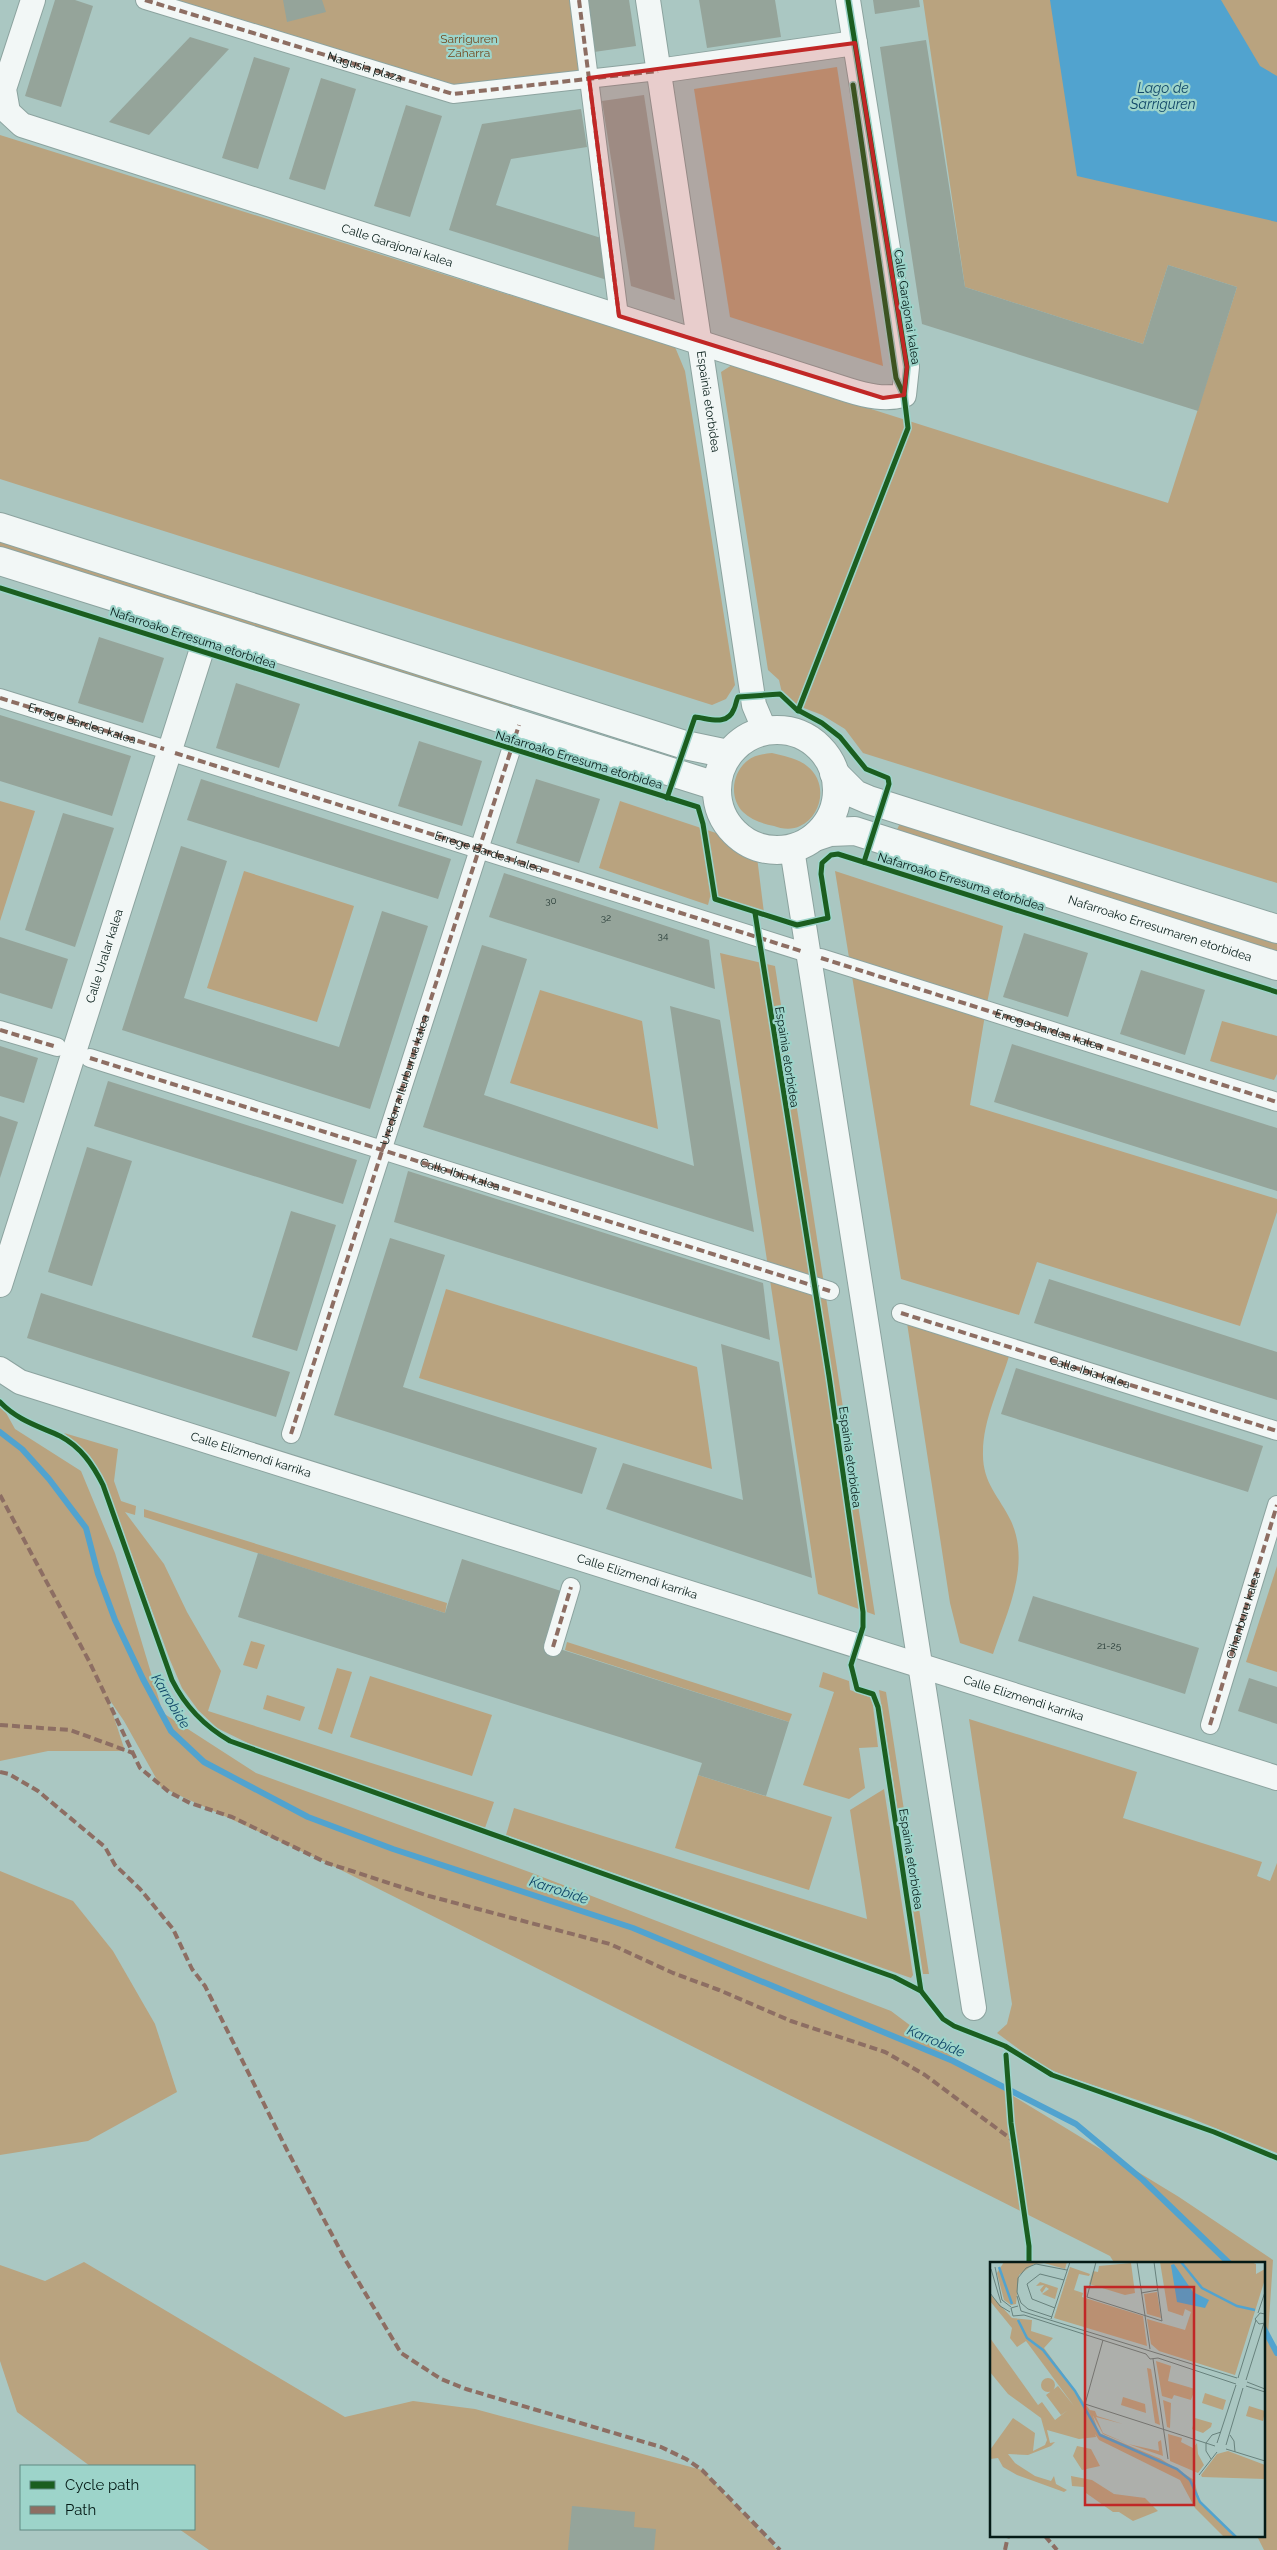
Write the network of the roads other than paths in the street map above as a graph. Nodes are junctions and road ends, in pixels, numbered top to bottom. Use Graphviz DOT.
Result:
graph roads {
  1 [pos="33,0"];
  2 [pos="145,0"];
  3 [pos="579,0"];
  4 [pos="648,0"];
  5 [pos="848,0"];
  6 [pos="855,43"];
  7 [pos="658,71"];
  8 [pos="589,78"];
  9 [pos="619,316"];
  10 [pos="700,342"];
  11 [pos="0,527"];
  12 [pos="0,561"];
  13 [pos="209,627"];
  14 [pos="0,698"];
  15 [pos="519,725"];
  16 [pos="765,731"];
  17 [pos="728,754"];
  18 [pos="834,773"];
  19 [pos="716,786"];
  20 [pos="804,843"];
  21 [pos="479,849"];
  22 [pos="1277,929"];
  23 [pos="801,951"];
  24 [pos="821,958"];
  25 [pos="1277,966"];
  26 [pos="0,1030"];
  27 [pos="57,1048"];
  28 [pos="90,1058"];
  29 [pos="1277,1102"];
  30 [pos="382,1150"];
  31 [pos="0,1285"];
  32 [pos="830,1291"];
  33 [pos="901,1314"];
  34 [pos="0,1369"];
  35 [pos="1277,1431"];
  36 [pos="292,1434"];
  37 [pos="1277,1506"];
  38 [pos="571,1587"];
  39 [pos="554,1647"];
  40 [pos="921,1667"];
  41 [pos="1210,1725"];
  42 [pos="1277,1778"];
  43 [pos="974,2008"];
  1 -- 9 [label="street, Calle Garajonai kalea"];
  2 -- 8 [label="street, Nagusia plaza"];
  3 -- 8 [label="street"];
  4 -- 7 [label="street, Espainia etorbidea"];
  5 -- 6 [label="street, Calle Garajonai kalea"];
  6 -- 7 [label="street"];
  6 -- 10 [label="street, Calle Garajonai kalea"];
  7 -- 8 [label="street, Nagusia plaza"];
  7 -- 10 [label="street, Espainia etorbidea"];
  8 -- 9 [label="street"];
  9 -- 10 [label="street, Calle Garajonai kalea"];
  10 -- 16 [label="street, Espainia etorbidea"];
  11 -- 17 [label="street"];
  12 -- 13 [label="street, Nafarroako Erresuma etorbidea"];
  13 -- 15 [label="street, Nafarroako Erresuma etorbidea"];
  13 -- 31 [label="street, Calle Uralar kalea"];
  14 -- 21 [label="street, Errege Bardea kalea"];
  15 -- 19 [label="street, Nafarroako Erresuma etorbidea"];
  15 -- 21 [label="street, Urederra Iturburua kalea"];
  16 -- 17 [label="street"];
  16 -- 18 [label="street"];
  17 -- 19 [label="street"];
  18 -- 20 [label="street"];
  18 -- 22 [label="street"];
  19 -- 20 [label="street"];
  20 -- 25 [label="street, Nafarroako Erresumaren etorbidea"];
  20 -- 40 [label="street"];
  21 -- 23 [label="street, Errege Bardea kalea"];
  21 -- 30 [label="street, Urederra Iturburua kalea"];
  24 -- 29 [label="street, Errege Bardea kalea"];
  26 -- 27 [label="street"];
  28 -- 30 [label="street, Calle Ibia kalea"];
  30 -- 32 [label="street, Calle Ibia kalea"];
  30 -- 36 [label="street, Urederra Iturburua kalea"];
  33 -- 35 [label="street, Calle Ibia kalea"];
  34 -- 40 [label="street, Calle Elizmendi karrika"];
  37 -- 41 [label="street, Oihanburu kalea"];
  38 -- 39 [label="street"];
  40 -- 42 [label="street, Calle Elizmendi karrika"];
  40 -- 43 [label="street"];
}
